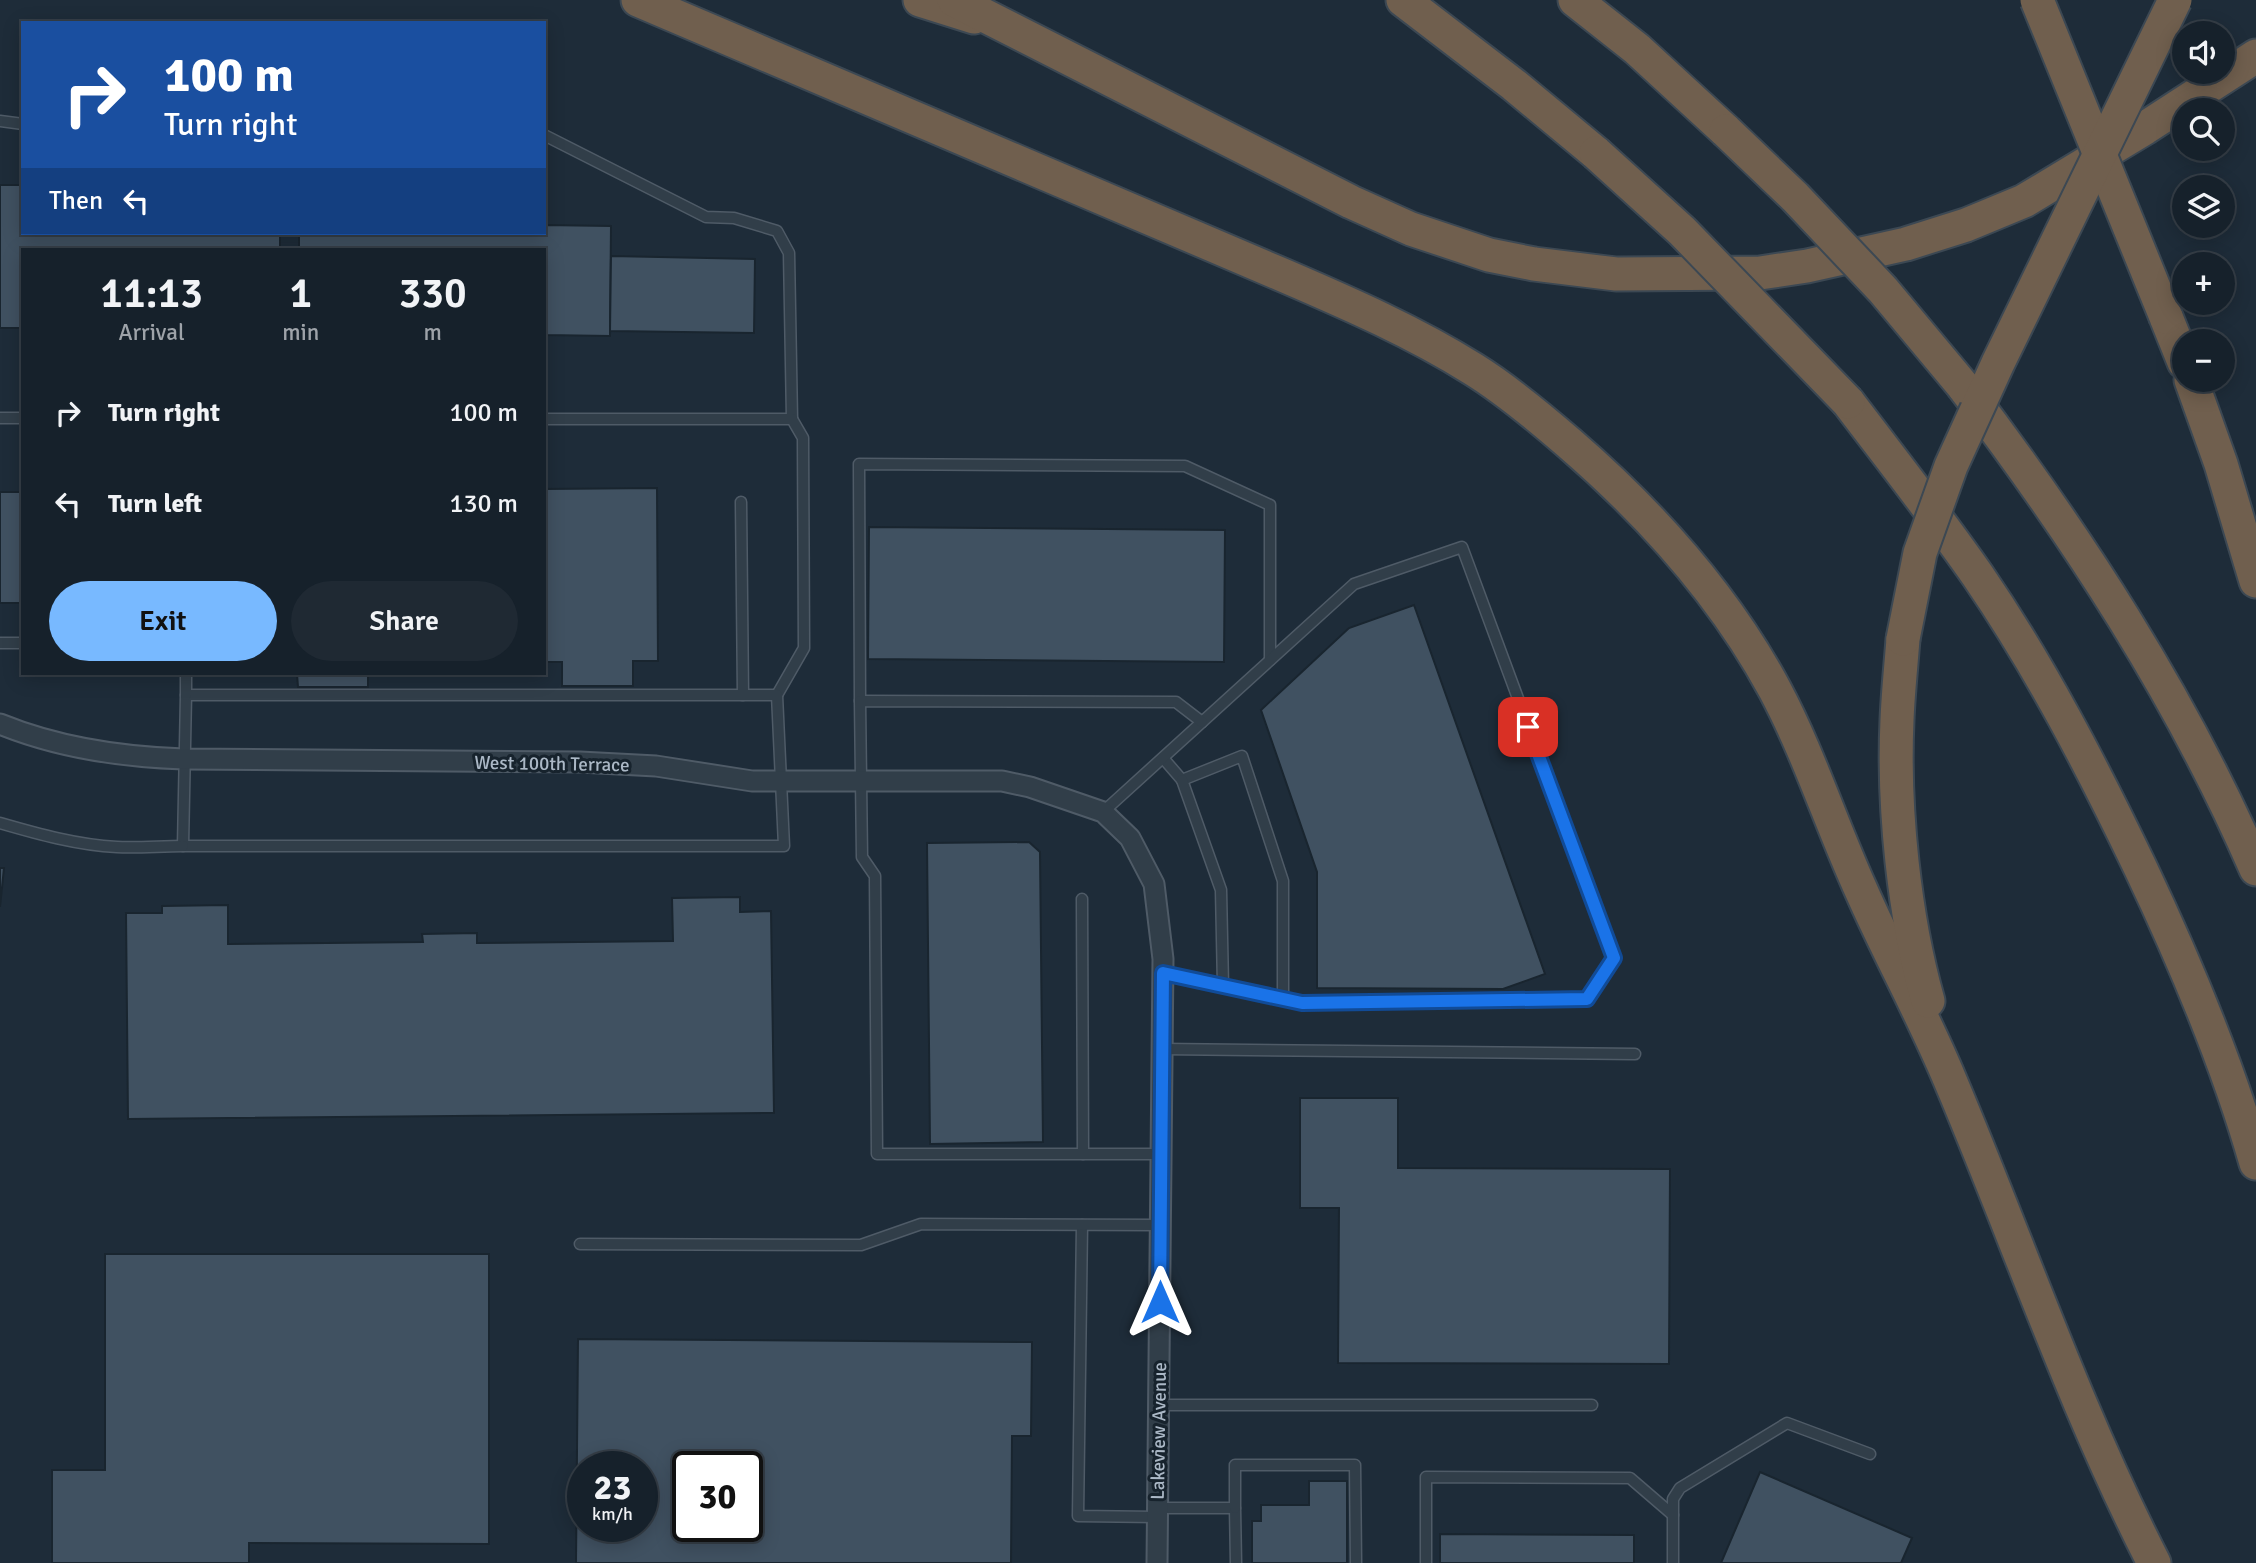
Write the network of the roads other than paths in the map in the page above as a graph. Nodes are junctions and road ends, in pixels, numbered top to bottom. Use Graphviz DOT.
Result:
graph roads {
  1 [pos="638,0"];
  2 [pos="920,0"];
  3 [pos="954,0"];
  4 [pos="1403,0"];
  5 [pos="1574,0"];
  6 [pos="2038,0"];
  7 [pos="2175,0"];
  8 [pos="1000,24"];
  9 [pos="2256,56"];
  10 [pos="0,121"];
  11 [pos="21,124"];
  12 [pos="546,136"];
  13 [pos="2172,332"];
  14 [pos="2195,392"];
  15 [pos="0,418"];
  16 [pos="21,418"];
  17 [pos="546,419"];
  18 [pos="792,419"];
  19 [pos="741,502"];
  20 [pos="2256,581"];
  21 [pos="0,643"];
  22 [pos="21,643"];
  23 [pos="1270,660"];
  24 [pos="186,675"];
  25 [pos="186,695"];
  26 [pos="743,695"];
  27 [pos="777,695"];
  28 [pos="859,701"];
  29 [pos="1202,722"];
  30 [pos="0,724"];
  31 [pos="1163,758"];
  32 [pos="184,760"];
  33 [pos="1182,780"];
  34 [pos="782,782"];
  35 [pos="860,782"];
  36 [pos="1103,812"];
  37 [pos="0,823"];
  38 [pos="183,846"];
  39 [pos="2256,869"];
  40 [pos="1082,899"];
  41 [pos="1163,973"];
  42 [pos="1223,986"];
  43 [pos="1283,999"];
  44 [pos="1162,1049"];
  45 [pos="1634,1054"];
  46 [pos="1949,1077"];
  47 [pos="1083,1154"];
  48 [pos="1161,1154"];
  49 [pos="2256,1163"];
  50 [pos="1082,1225"];
  51 [pos="1160,1225"];
  52 [pos="580,1244"];
  53 [pos="1158,1405"];
  54 [pos="1591,1405"];
  55 [pos="1870,1454"];
  56 [pos="1236,1508"];
  57 [pos="1157,1512"];
  58 [pos="1673,1516"];
  59 [pos="1157,1563"];
  60 [pos="1236,1563"];
  61 [pos="1356,1563"];
  62 [pos="1426,1563"];
  63 [pos="1673,1563"];
  64 [pos="2154,1563"];
  1 -- 46 [label="highway"];
  2 -- 8 [label="highway"];
  3 -- 8 [label="highway"];
  4 -- 49 [label="highway, bridge"];
  5 -- 39 [label="highway, bridge"];
  6 -- 13 [label="highway, bridge"];
  7 -- 46 [label="highway, bridge"];
  8 -- 9 [label="highway"];
  10 -- 11 [label="lane"];
  12 -- 18 [label="lane"];
  14 -- 20 [label="highway"];
  15 -- 16 [label="lane"];
  17 -- 18 [label="lane"];
  18 -- 27 [label="lane"];
  19 -- 26 [label="lane"];
  21 -- 22 [label="lane"];
  23 -- 28 [label="lane"];
  23 -- 29 [label="lane"];
  23 -- 43 [label="lane"];
  24 -- 25 [label="lane"];
  25 -- 26 [label="lane"];
  25 -- 32 [label="lane"];
  26 -- 27 [label="lane"];
  27 -- 34 [label="lane"];
  28 -- 29 [label="lane"];
  28 -- 35 [label="lane"];
  29 -- 31 [label="lane"];
  30 -- 32 [label="street, West 100th Terrace"];
  31 -- 33 [label="lane"];
  31 -- 36 [label="lane"];
  32 -- 34 [label="street, West 100th Terrace"];
  32 -- 38 [label="lane"];
  33 -- 42 [label="lane"];
  33 -- 43 [label="lane"];
  34 -- 35 [label="street, West 100th Terrace"];
  34 -- 38 [label="lane"];
  35 -- 36 [label="street, West 100th Terrace"];
  35 -- 47 [label="lane"];
  36 -- 41 [label="street, Lakeview Avenue"];
  37 -- 38 [label="lane"];
  40 -- 47 [label="lane"];
  41 -- 42 [label="lane"];
  41 -- 44 [label="street, Lakeview Avenue"];
  42 -- 43 [label="lane"];
  44 -- 45 [label="lane"];
  44 -- 48 [label="street, Lakeview Avenue"];
  46 -- 64 [label="highway"];
  47 -- 48 [label="lane"];
  48 -- 51 [label="street, Lakeview Avenue"];
  50 -- 51 [label="lane"];
  50 -- 52 [label="lane"];
  50 -- 57 [label="lane"];
  51 -- 53 [label="street, Lakeview Avenue"];
  53 -- 54 [label="lane"];
  53 -- 57 [label="street, Lakeview Avenue"];
  55 -- 58 [label="lane"];
  56 -- 57 [label="lane"];
  56 -- 60 [label="lane"];
  56 -- 61 [label="lane"];
  57 -- 59 [label="street, Lakeview Avenue"];
  58 -- 62 [label="lane"];
  58 -- 63 [label="lane"];
}
